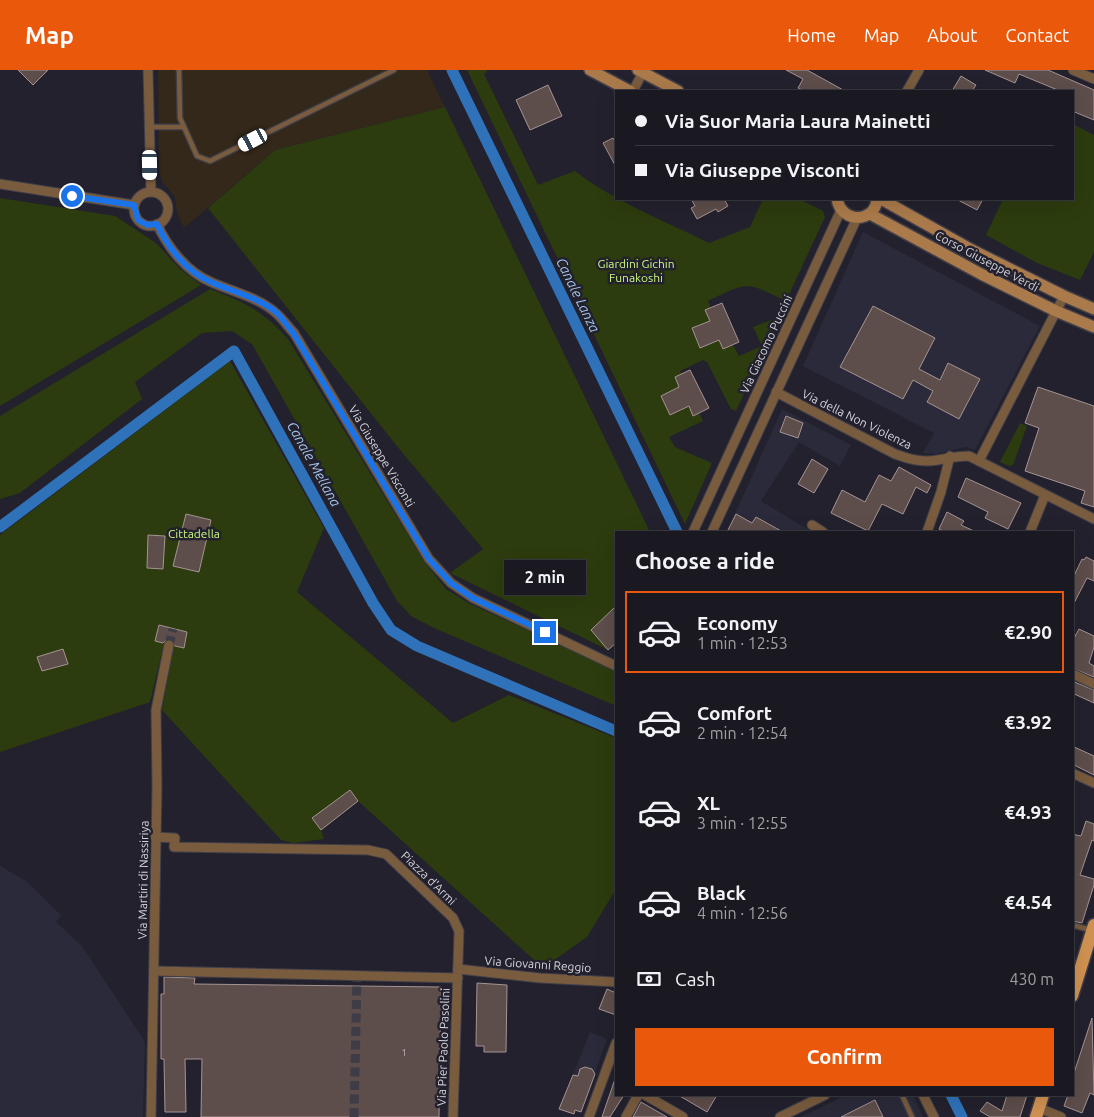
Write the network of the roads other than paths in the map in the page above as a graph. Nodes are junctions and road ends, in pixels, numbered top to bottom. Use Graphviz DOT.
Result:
graph roads {
  1 [pos="148,70"];
  2 [pos="178,70"];
  3 [pos="394,70"];
  4 [pos="590,70"];
  5 [pos="919,70"];
  6 [pos="1073,70"];
  7 [pos="640,71"];
  8 [pos="1094,80"];
  9 [pos="630,90"];
  10 [pos="632,90"];
  11 [pos="676,90"];
  12 [pos="908,90"];
  13 [pos="149,127"];
  14 [pos="183,127"];
  15 [pos="0,184"];
  16 [pos="151,192"];
  17 [pos="877,200"];
  18 [pos="883,200"];
  19 [pos="839,204"];
  20 [pos="134,205"];
  21 [pos="870,214"];
  22 [pos="857,218"];
  23 [pos="157,224"];
  24 [pos="1064,296"];
  25 [pos="1094,309"];
  26 [pos="1056,311"];
  27 [pos="1094,327"];
  28 [pos="776,392"];
  29 [pos="950,456"];
  30 [pos="979,461"];
  31 [pos="713,488"];
  32 [pos="728,495"];
  33 [pos="1045,495"];
  34 [pos="1094,519"];
  35 [pos="812,525"];
  36 [pos="693,531"];
  37 [pos="712,531"];
  38 [pos="821,531"];
  39 [pos="927,531"];
  40 [pos="1030,531"];
  41 [pos="170,645"];
  42 [pos="615,666"];
  43 [pos="1074,674"];
  44 [pos="1094,684"];
  45 [pos="1074,774"];
  46 [pos="1094,783"];
  47 [pos="155,837"];
  48 [pos="1074,925"];
  49 [pos="1093,928"];
  50 [pos="154,971"];
  51 [pos="458,974"];
  52 [pos="615,982"];
  53 [pos="1074,990"];
  54 [pos="615,1046"];
  55 [pos="637,1096"];
  56 [pos="646,1096"];
  57 [pos="823,1096"];
  58 [pos="902,1096"];
  59 [pos="924,1096"];
  60 [pos="1043,1096"];
  61 [pos="1037,1112"];
  62 [pos="151,1117"];
  63 [pos="453,1117"];
  64 [pos="589,1117"];
  65 [pos="626,1117"];
  66 [pos="683,1117"];
  67 [pos="780,1117"];
  68 [pos="912,1117"];
  69 [pos="934,1117"];
  70 [pos="1060,1117"];
  1 -- 13 [label="street"];
  2 -- 14 [label="lane"];
  3 -- 14 [label="lane"];
  4 -- 9 [label="street"];
  5 -- 12 [label="street"];
  6 -- 8 [label="street"];
  7 -- 10 [label="street"];
  7 -- 11 [label="street"];
  13 -- 14 [label="lane"];
  13 -- 16 [label="street"];
  15 -- 20 [label="street"];
  16 -- 20 [label="street"];
  16 -- 23 [label="street"];
  17 -- 21 [label="street"];
  18 -- 24 [label="street, Corso Giuseppe Verdi"];
  19 -- 22 [label="street"];
  19 -- 31 [label="street, Via Giacomo Puccini"];
  20 -- 23 [label="street"];
  21 -- 22 [label="street"];
  21 -- 26 [label="street, Corso Giuseppe Verdi"];
  22 -- 28 [label="street"];
  23 -- 42 [label="street, Via Giuseppe Visconti"];
  24 -- 25 [label="street, Corso Giuseppe Verdi"];
  24 -- 26 [label="street"];
  26 -- 27 [label="street, Corso Giuseppe Verdi"];
  26 -- 30 [label="street"];
  28 -- 29 [label="street, Via della Non Violenza"];
  28 -- 32 [label="street"];
  29 -- 30 [label="street, Via della Non Violenza"];
  29 -- 39 [label="street"];
  30 -- 33 [label="street, Via della Non Violenza"];
  31 -- 32 [label="street"];
  31 -- 36 [label="street, Via Giacomo Puccini"];
  32 -- 37 [label="street"];
  33 -- 34 [label="street, Via della Non Violenza"];
  33 -- 40 [label="street"];
  35 -- 38 [label="street"];
  41 -- 47 [label="street, Via Martiri di Nassiriya"];
  43 -- 44 [label="street"];
  45 -- 46 [label="street"];
  47 -- 50 [label="street, Via Martiri di Nassiriya"];
  47 -- 51 [label="street, Piazza d'Armi"];
  48 -- 49 [label="lane"];
  49 -- 53 [label="main road"];
  50 -- 51 [label="street"];
  50 -- 62 [label="street, Via Martiri di Nassiriya"];
  51 -- 52 [label="street, Via Giovanni Reggio"];
  51 -- 63 [label="street, Via Pier Paolo Pasolini"];
  54 -- 64 [label="street"];
  55 -- 65 [label="street"];
  56 -- 66 [label="street"];
  57 -- 67 [label="street"];
  58 -- 68 [label="lane"];
  59 -- 69 [label="street"];
  60 -- 61 [label="main road"];
  61 -- 70 [label="street"];
}
